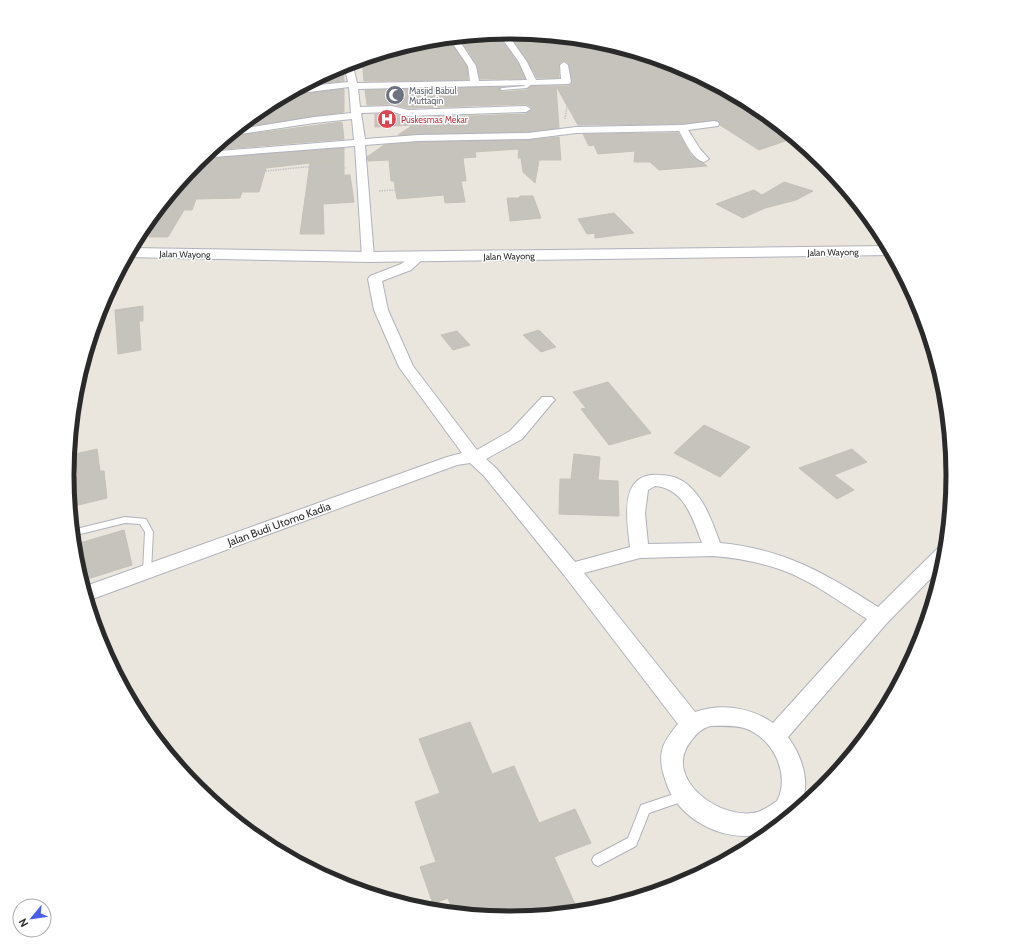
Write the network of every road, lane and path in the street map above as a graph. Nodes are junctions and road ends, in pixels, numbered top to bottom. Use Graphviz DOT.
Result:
graph roads {
  1 [pos="506,39"];
  2 [pos="456,43"];
  3 [pos="564,65"];
  4 [pos="349,70"];
  5 [pos="532,82"];
  6 [pos="566,82"];
  7 [pos="475,83"];
  8 [pos="352,85"];
  9 [pos="502,89"];
  10 [pos="306,90"];
  11 [pos="526,109"];
  12 [pos="355,113"];
  13 [pos="757,115"];
  14 [pos="714,124"];
  15 [pos="682,128"];
  16 [pos="240,132"];
  17 [pos="566,132"];
  18 [pos="360,143"];
  19 [pos="214,155"];
  20 [pos="704,159"];
  21 [pos="361,168"];
  22 [pos="248,173"];
  23 [pos="447,186"];
  24 [pos="364,192"];
  25 [pos="878,242"];
  26 [pos="139,245"];
  27 [pos="883,251"];
  28 [pos="134,253"];
  29 [pos="368,253"];
  30 [pos="419,257"];
  31 [pos="547,400"];
  32 [pos="473,456"];
  33 [pos="77,532"];
  34 [pos="713,549"];
  35 [pos="640,551"];
  36 [pos="937,561"];
  37 [pos="571,570"];
  38 [pos="147,571"];
  39 [pos="89,592"];
  40 [pos="880,618"];
  41 [pos="691,724"];
  42 [pos="774,737"];
  43 [pos="683,796"];
  44 [pos="776,820"];
  45 [pos="772,823"];
  46 [pos="598,860"];
  1 -- 5 [label="street"];
  2 -- 7 [label="street"];
  3 -- 6 [label="street"];
  4 -- 8 [label="street"];
  5 -- 6 [label="street"];
  5 -- 7 [label="street"];
  5 -- 9 [label="lane"];
  6 -- 17 [label="path"];
  7 -- 8 [label="street"];
  8 -- 10 [label="street"];
  8 -- 12 [label="street"];
  11 -- 12 [label="street"];
  12 -- 16 [label="street"];
  12 -- 18 [label="street"];
  13 -- 14 [label="path"];
  14 -- 15 [label="street"];
  15 -- 17 [label="street"];
  15 -- 20 [label="street"];
  17 -- 18 [label="street"];
  18 -- 19 [label="street"];
  18 -- 21 [label="street"];
  21 -- 22 [label="path"];
  21 -- 24 [label="street"];
  23 -- 24 [label="path"];
  24 -- 29 [label="street"];
  25 -- 29 [label="street, Jalan Wayong"];
  26 -- 29 [label="street, Jalan Wayong"];
  27 -- 30 [label="street, Jalan Wayong"];
  28 -- 29 [label="street, Jalan Wayong"];
  29 -- 30 [label="street, Jalan Wayong"];
  30 -- 32 [label="street"];
  31 -- 32 [label="street, Jalan Budi Utomo Kadia"];
  32 -- 37 [label="street"];
  32 -- 38 [label="street, Jalan Budi Utomo Kadia"];
  33 -- 38 [label="lane"];
  34 -- 35 [label="street"];
  34 -- 35 [label="street"];
  34 -- 40 [label="street"];
  35 -- 37 [label="street"];
  36 -- 40 [label="street"];
  37 -- 41 [label="street"];
  38 -- 39 [label="street, Jalan Budi Utomo Kadia"];
  40 -- 42 [label="street"];
  41 -- 42 [label="street"];
  41 -- 43 [label="street"];
  42 -- 44 [label="street"];
  43 -- 45 [label="street"];
  43 -- 46 [label="lane"];
}
